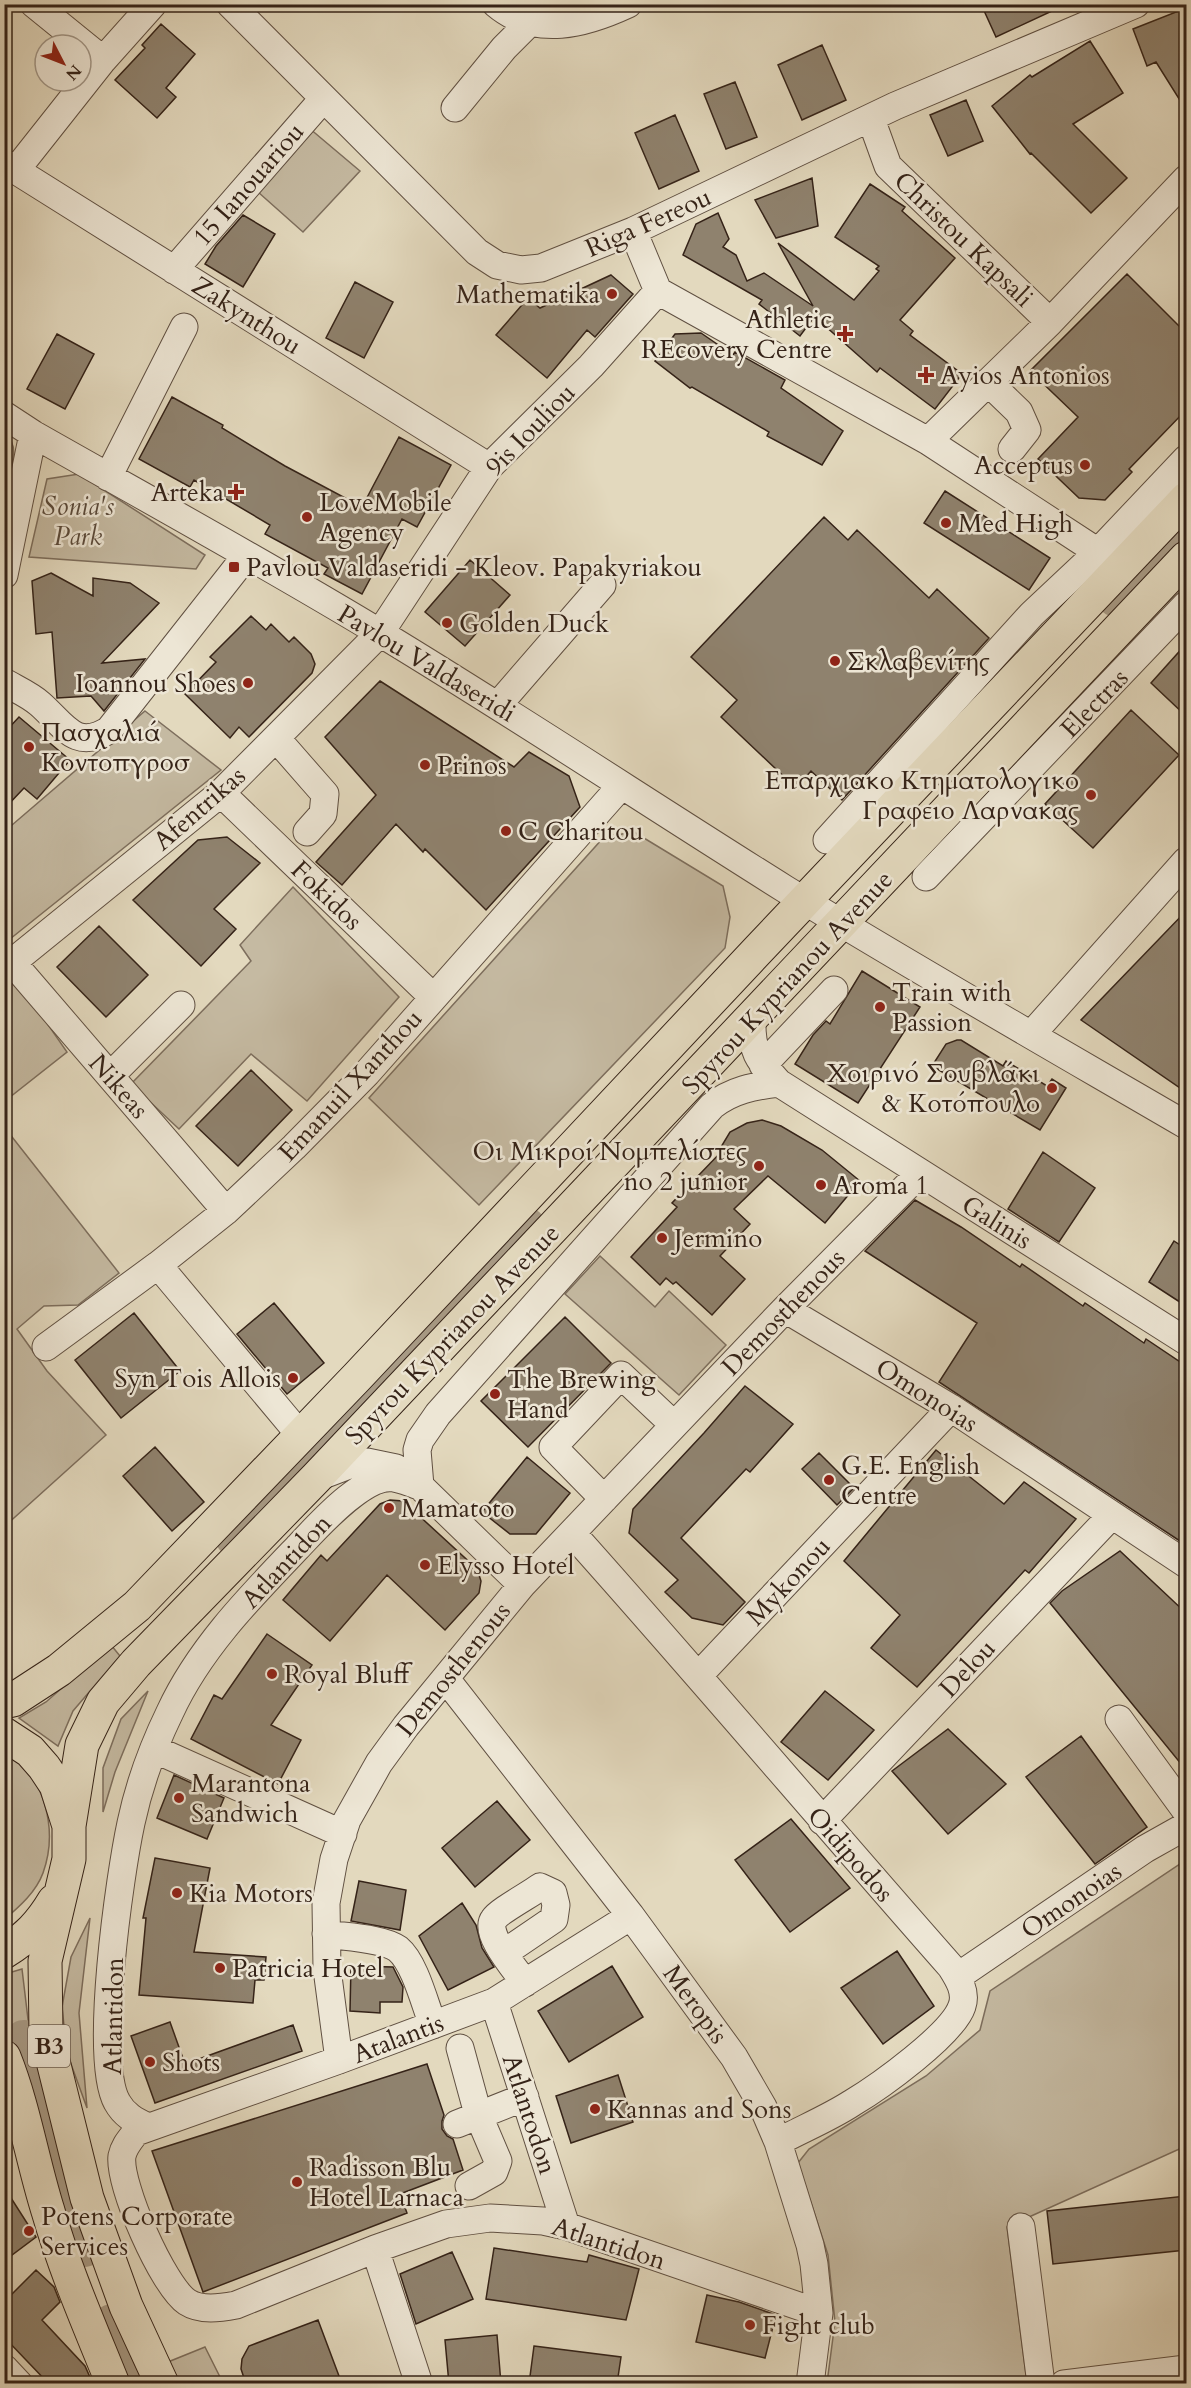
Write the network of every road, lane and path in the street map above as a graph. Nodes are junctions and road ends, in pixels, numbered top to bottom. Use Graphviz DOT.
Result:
graph roads {
  1 [pos="34,4"];
  2 [pos="153,4"];
  3 [pos="230,4"];
  4 [pos="496,4"];
  5 [pos="628,4"];
  6 [pos="1136,4"];
  7 [pos="529,23"];
  8 [pos="103,60"];
  9 [pos="323,99"];
  10 [pos="456,108"];
  11 [pos="871,118"];
  12 [pos="10,166"];
  13 [pos="1186,179"];
  14 [pos="633,231"];
  15 [pos="174,270"];
  16 [pos="658,291"];
  17 [pos="1050,322"];
  18 [pos="184,327"];
  19 [pos="988,382"];
  20 [pos="4,415"];
  21 [pos="33,434"];
  22 [pos="928,441"];
  23 [pos="1012,449"];
  24 [pos="1186,459"];
  25 [pos="489,467"];
  26 [pos="108,477"];
  27 [pos="1186,499"];
  28 [pos="8,533"];
  29 [pos="1098,552"];
  30 [pos="246,556"];
  31 [pos="1186,558"];
  32 [pos="4,575"];
  33 [pos="602,585"];
  34 [pos="1186,605"];
  35 [pos="380,633"];
  36 [pos="4,682"];
  37 [pos="498,705"];
  38 [pos="276,738"];
  39 [pos="621,786"];
  40 [pos="221,793"];
  41 [pos="307,832"];
  42 [pos="827,840"];
  43 [pos="1186,861"];
  44 [pos="926,878"];
  45 [pos="805,901"];
  46 [pos="842,923"];
  47 [pos="8,966"];
  48 [pos="834,990"];
  49 [pos="433,997"];
  50 [pos="181,1005"];
  51 [pos="752,1019"];
  52 [pos="1031,1035"];
  53 [pos="771,1074"];
  54 [pos="110,1076"];
  55 [pos="1186,1125"];
  56 [pos="920,1173"];
  57 [pos="226,1211"];
  58 [pos="158,1265"];
  59 [pos="784,1309"];
  60 [pos="1186,1341"];
  61 [pos="46,1347"];
  62 [pos="951,1408"];
  63 [pos="674,1425"];
  64 [pos="301,1436"];
  65 [pos="316,1478"];
  66 [pos="420,1486"];
  67 [pos="604,1499"];
  68 [pos="1112,1515"];
  69 [pos="572,1533"];
  70 [pos="1186,1564"];
  71 [pos="522,1585"];
  72 [pos="699,1676"];
  73 [pos="446,1680"];
  74 [pos="4,1702"];
  75 [pos="1119,1719"];
  76 [pos="4,1734"];
  77 [pos="157,1742"];
  78 [pos="279,1790"];
  79 [pos="1186,1811"];
  80 [pos="822,1821"];
  81 [pos="69,1826"];
  82 [pos="1186,1826"];
  83 [pos="343,1834"];
  84 [pos="60,1892"];
  85 [pos="631,1916"];
  86 [pos="326,1934"];
  87 [pos="4,1952"];
  88 [pos="504,1953"];
  89 [pos="957,1977"];
  90 [pos="525,1983"];
  91 [pos="494,2002"];
  92 [pos="433,2025"];
  93 [pos="460,2048"];
  94 [pos="4,2056"];
  95 [pos="339,2060"];
  96 [pos="525,2097"];
  97 [pos="468,2119"];
  98 [pos="148,2127"];
  99 [pos="778,2142"];
  100 [pos="469,2186"];
  101 [pos="566,2226"];
  102 [pos="1021,2227"];
  103 [pos="375,2249"];
  104 [pos="819,2313"];
  105 [pos="4,2368"];
  106 [pos="1186,2369"];
  107 [pos="19,2384"];
  108 [pos="113,2384"];
  109 [pos="162,2384"];
  110 [pos="419,2384"];
  111 [pos="810,2384"];
  112 [pos="1041,2384"];
  113 [pos="1064,2384"];
  1 -- 8 [label="street"];
  2 -- 8 [label="street"];
  3 -- 9 [label="street, Riga Fereou"];
  4 -- 7 [label="street"];
  5 -- 7 [label="street"];
  6 -- 11 [label="street, Riga Fereou"];
  7 -- 10 [label="street"];
  8 -- 12 [label="street"];
  9 -- 14 [label="street, Riga Fereou"];
  9 -- 15 [label="street, 15 Ianouariou"];
  11 -- 14 [label="street, Riga Fereou"];
  11 -- 17 [label="street, Christou Kapsali"];
  12 -- 15 [label="street, Zakynthou"];
  13 -- 17 [label="street"];
  14 -- 16 [label="street"];
  15 -- 25 [label="street, Zakynthou"];
  16 -- 22 [label="street"];
  16 -- 25 [label="street, 9is Iouliou"];
  17 -- 19 [label="street"];
  18 -- 26 [label="street"];
  19 -- 22 [label="street"];
  19 -- 23 [label="street"];
  20 -- 21 [label="street, Pavlou Valdaseridi"];
  21 -- 26 [label="street, Pavlou Valdaseridi"];
  21 -- 28 [label="street"];
  22 -- 29 [label="street"];
  24 -- 29 [label="street"];
  25 -- 35 [label="street, 9is Iouliou"];
  26 -- 30 [label="street, Pavlou Valdaseridi"];
  27 -- 45 [label="main road, Spyrou Kyprianou Avenue"];
  28 -- 32 [label="street"];
  29 -- 42 [label="street"];
  30 -- 35 [label="street, Pavlou Valdaseridi"];
  30 -- 36 [label="street"];
  31 -- 46 [label="main road, Spyrou Kyprianou Avenue"];
  33 -- 37 [label="street"];
  34 -- 44 [label="street, Electras"];
  35 -- 37 [label="street, Pavlou Valdaseridi"];
  35 -- 38 [label="street, Afentrikas"];
  37 -- 39 [label="street, Pavlou Valdaseridi"];
  38 -- 40 [label="street, Afentrikas"];
  38 -- 41 [label="street"];
  39 -- 45 [label="street, Pavlou Valdaseridi"];
  39 -- 49 [label="street, Emanuil Xanthou"];
  40 -- 47 [label="street, Afentrikas"];
  40 -- 49 [label="street, Fokidos"];
  43 -- 52 [label="street"];
  45 -- 46 [label="street, Pavlou Valdaseridi"];
  45 -- 64 [label="main road, Spyrou Kyprianou Avenue"];
  46 -- 51 [label="main road, Spyrou Kyprianou Avenue"];
  46 -- 52 [label="street, Pavlou Valdaseridi"];
  47 -- 54 [label="street, Nikeas"];
  48 -- 53 [label="street"];
  49 -- 57 [label="street, Emanuil Xanthou"];
  50 -- 54 [label="street"];
  51 -- 53 [label="street"];
  51 -- 65 [label="main road, Spyrou Kyprianou Avenue"];
  52 -- 55 [label="street, Pavlou Valdaseridi"];
  53 -- 56 [label="street, Galinis"];
  53 -- 66 [label="street"];
  54 -- 57 [label="street, Nikeas"];
  56 -- 59 [label="street, Demosthenous"];
  56 -- 60 [label="street, Galinis"];
  57 -- 58 [label="street, Emanuil Xanthou"];
  58 -- 61 [label="street, Emanuil Xanthou"];
  58 -- 64 [label="street"];
  59 -- 62 [label="street, Omonoias"];
  59 -- 63 [label="street, Demosthenous"];
  62 -- 68 [label="street, Omonoias"];
  62 -- 72 [label="street, Mykonou"];
  63 -- 67 [label="street, Demosthenous"];
  63 -- 67 [label="street"];
  64 -- 74 [label="main road, Spyrou Kyprianou Avenue"];
  65 -- 66 [label="street, Atlantidon"];
  65 -- 81 [label="main road, Spyrou Kyprianou Avenue"];
  66 -- 71 [label="street, Atlantidon"];
  66 -- 77 [label="street, Atlantidon"];
  67 -- 69 [label="street, Demosthenous"];
  68 -- 70 [label="street, Omonoias"];
  68 -- 80 [label="street, Delou"];
  69 -- 71 [label="street, Demosthenous"];
  69 -- 72 [label="street, Oidipodos"];
  71 -- 73 [label="street, Demosthenous"];
  72 -- 80 [label="street, Oidipodos"];
  73 -- 83 [label="street, Demosthenous"];
  73 -- 85 [label="street, Meropis"];
  75 -- 79 [label="street"];
  76 -- 81 [label="main road, B3"];
  77 -- 78 [label="street"];
  77 -- 83 [label="street"];
  77 -- 98 [label="street, Atlantidon"];
  80 -- 89 [label="street, Oidipodos"];
  81 -- 84 [label="main road, B3"];
  82 -- 89 [label="street, Omonoias"];
  83 -- 86 [label="street, Demosthenous"];
  84 -- 87 [label="main road, B3"];
  84 -- 109 [label="main road, B3"];
  85 -- 90 [label="street, Atalantis"];
  85 -- 99 [label="street, Meropis"];
  86 -- 92 [label="street"];
  86 -- 95 [label="street, Demosthenous"];
  88 -- 90 [label="street"];
  89 -- 99 [label="street"];
  90 -- 91 [label="street, Atalantis"];
  91 -- 92 [label="street, Atalantis"];
  91 -- 96 [label="street, Atlantodon"];
  92 -- 95 [label="street, Atalantis"];
  93 -- 97 [label="street"];
  94 -- 108 [label="main road, B3"];
  95 -- 98 [label="street, Atalantis"];
  96 -- 97 [label="street"];
  96 -- 101 [label="street, Atlantodon"];
  97 -- 100 [label="street"];
  98 -- 103 [label="street, Atlantidon"];
  99 -- 104 [label="street, Meropis"];
  101 -- 103 [label="street, Atlantidon"];
  101 -- 104 [label="street, Atlantidon"];
  102 -- 112 [label="street"];
  103 -- 110 [label="street"];
  104 -- 111 [label="street, Meropis"];
  105 -- 107 [label="street"];
  106 -- 113 [label="street"];
}
